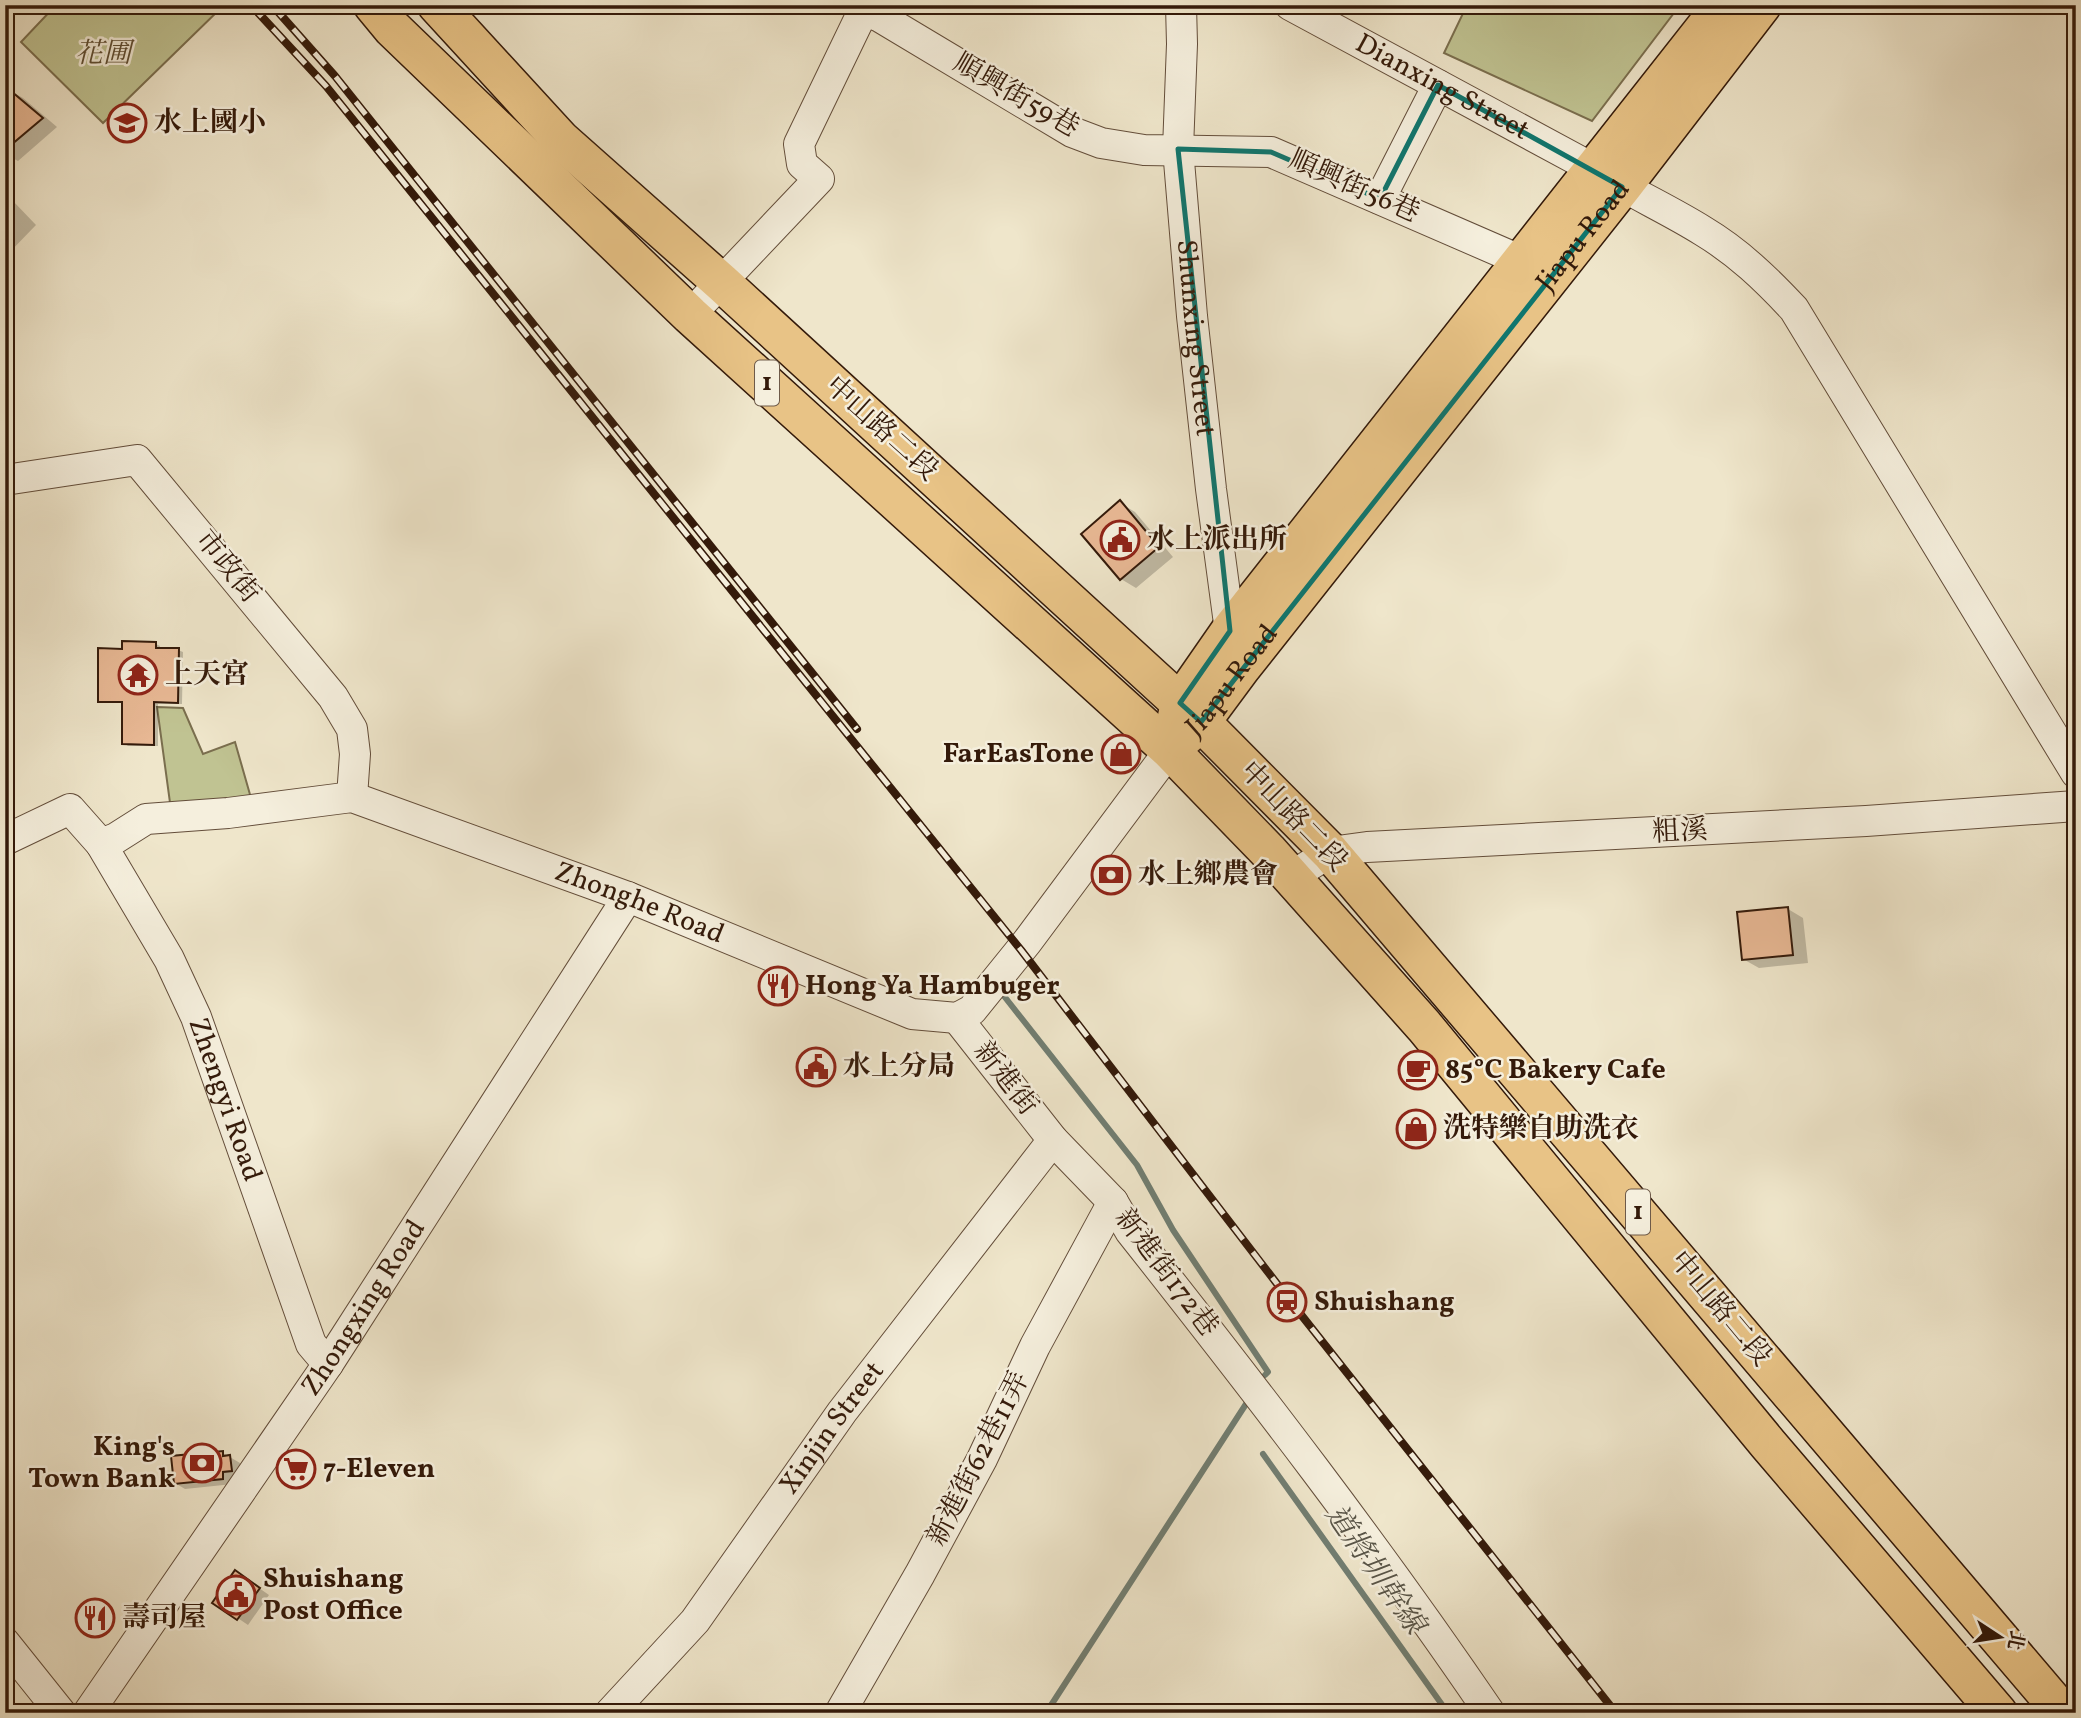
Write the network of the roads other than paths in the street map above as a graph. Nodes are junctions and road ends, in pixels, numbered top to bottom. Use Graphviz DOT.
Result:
graph roads {
  1 [pos="373,5"];
  2 [pos="437,5"];
  3 [pos="1181,5"];
  4 [pos="1290,5"];
  5 [pos="1723,5"];
  6 [pos="1762,5"];
  7 [pos="865,8"];
  8 [pos="1438,85"];
  9 [pos="1178,149"];
  10 [pos="1608,178"];
  11 [pos="1380,199"];
  12 [pos="1522,261"];
  13 [pos="722,283"];
  14 [pos="690,314"];
  15 [pos="5,480"];
  16 [pos="1230,631"];
  17 [pos="1241,668"];
  18 [pos="1190,713"];
  19 [pos="1170,751"];
  20 [pos="2076,773"];
  21 [pos="352,797"];
  22 [pos="2076,806"];
  23 [pos="5,840"];
  24 [pos="101,844"];
  25 [pos="1330,852"];
  26 [pos="1291,877"];
  27 [pos="628,897"];
  28 [pos="957,1018"];
  29 [pos="1054,1140"];
  30 [pos="1113,1202"];
  31 [pos="328,1364"];
  32 [pos="1807,1413"];
  33 [pos="1768,1444"];
  34 [pos="5,1643"];
  35 [pos="61,1713"];
  36 [pos="89,1713"];
  37 [pos="610,1713"];
  38 [pos="840,1713"];
  39 [pos="1490,1713"];
  40 [pos="1998,1713"];
  41 [pos="2063,1713"];
  1 -- 14 [label="main road, 中山路二段 / 1"];
  2 -- 13 [label="main road, 中山路二段 / 1"];
  3 -- 9 [label="street, Shunxing Street"];
  4 -- 8 [label="street, Dianxing Street"];
  5 -- 10 [label="main road, Jiapu Road"];
  6 -- 10 [label="main road, Jiapu Road"];
  7 -- 9 [label="street, 順興街59巷"];
  7 -- 13 [label="street"];
  8 -- 10 [label="street, Dianxing Street"];
  8 -- 11 [label="street"];
  9 -- 11 [label="street, 順興街56巷"];
  9 -- 16 [label="street, Shunxing Street"];
  10 -- 12 [label="main road, Jiapu Road"];
  10 -- 17 [label="main road, Jiapu Road"];
  10 -- 20 [label="street, Dianxing Street"];
  11 -- 12 [label="street, 順興街56巷"];
  12 -- 16 [label="main road, Jiapu Road"];
  13 -- 14 [label="street"];
  13 -- 18 [label="main road, 中山路二段 / 1"];
  14 -- 19 [label="main road, 中山路二段 / 1"];
  15 -- 21 [label="street, 市政街"];
  16 -- 17 [label="street, Shunxing Street"];
  16 -- 18 [label="main road, Jiapu Road"];
  17 -- 18 [label="main road, Jiapu Road"];
  18 -- 19 [label="main road, Jiapu Road"];
  18 -- 25 [label="main road, 中山路二段 / 1"];
  19 -- 26 [label="main road, 中山路二段 / 1"];
  19 -- 28 [label="street"];
  21 -- 24 [label="street, Zhonghe Road"];
  21 -- 27 [label="street, Zhonghe Road"];
  22 -- 25 [label="street, 粗溪"];
  23 -- 24 [label="street"];
  24 -- 31 [label="street, Zhengyi Road"];
  25 -- 26 [label="street, 粗溪"];
  25 -- 32 [label="main road, 中山路二段 / 1"];
  26 -- 33 [label="main road, 中山路二段 / 1"];
  27 -- 28 [label="street, Zhonghe Road"];
  27 -- 31 [label="street, Zhongxing Road"];
  28 -- 29 [label="street, 新進街"];
  29 -- 30 [label="street, 新進街172巷"];
  29 -- 37 [label="street, Xinjin Street"];
  30 -- 38 [label="street, 新進街62巷11弄"];
  30 -- 39 [label="street, 新進街172巷"];
  31 -- 36 [label="street, Zhongxing Road"];
  32 -- 33 [label="main road"];
  32 -- 41 [label="main road, 中山路二段 / 1"];
  33 -- 40 [label="main road, 中山路二段 / 1"];
  34 -- 35 [label="street"];
}
